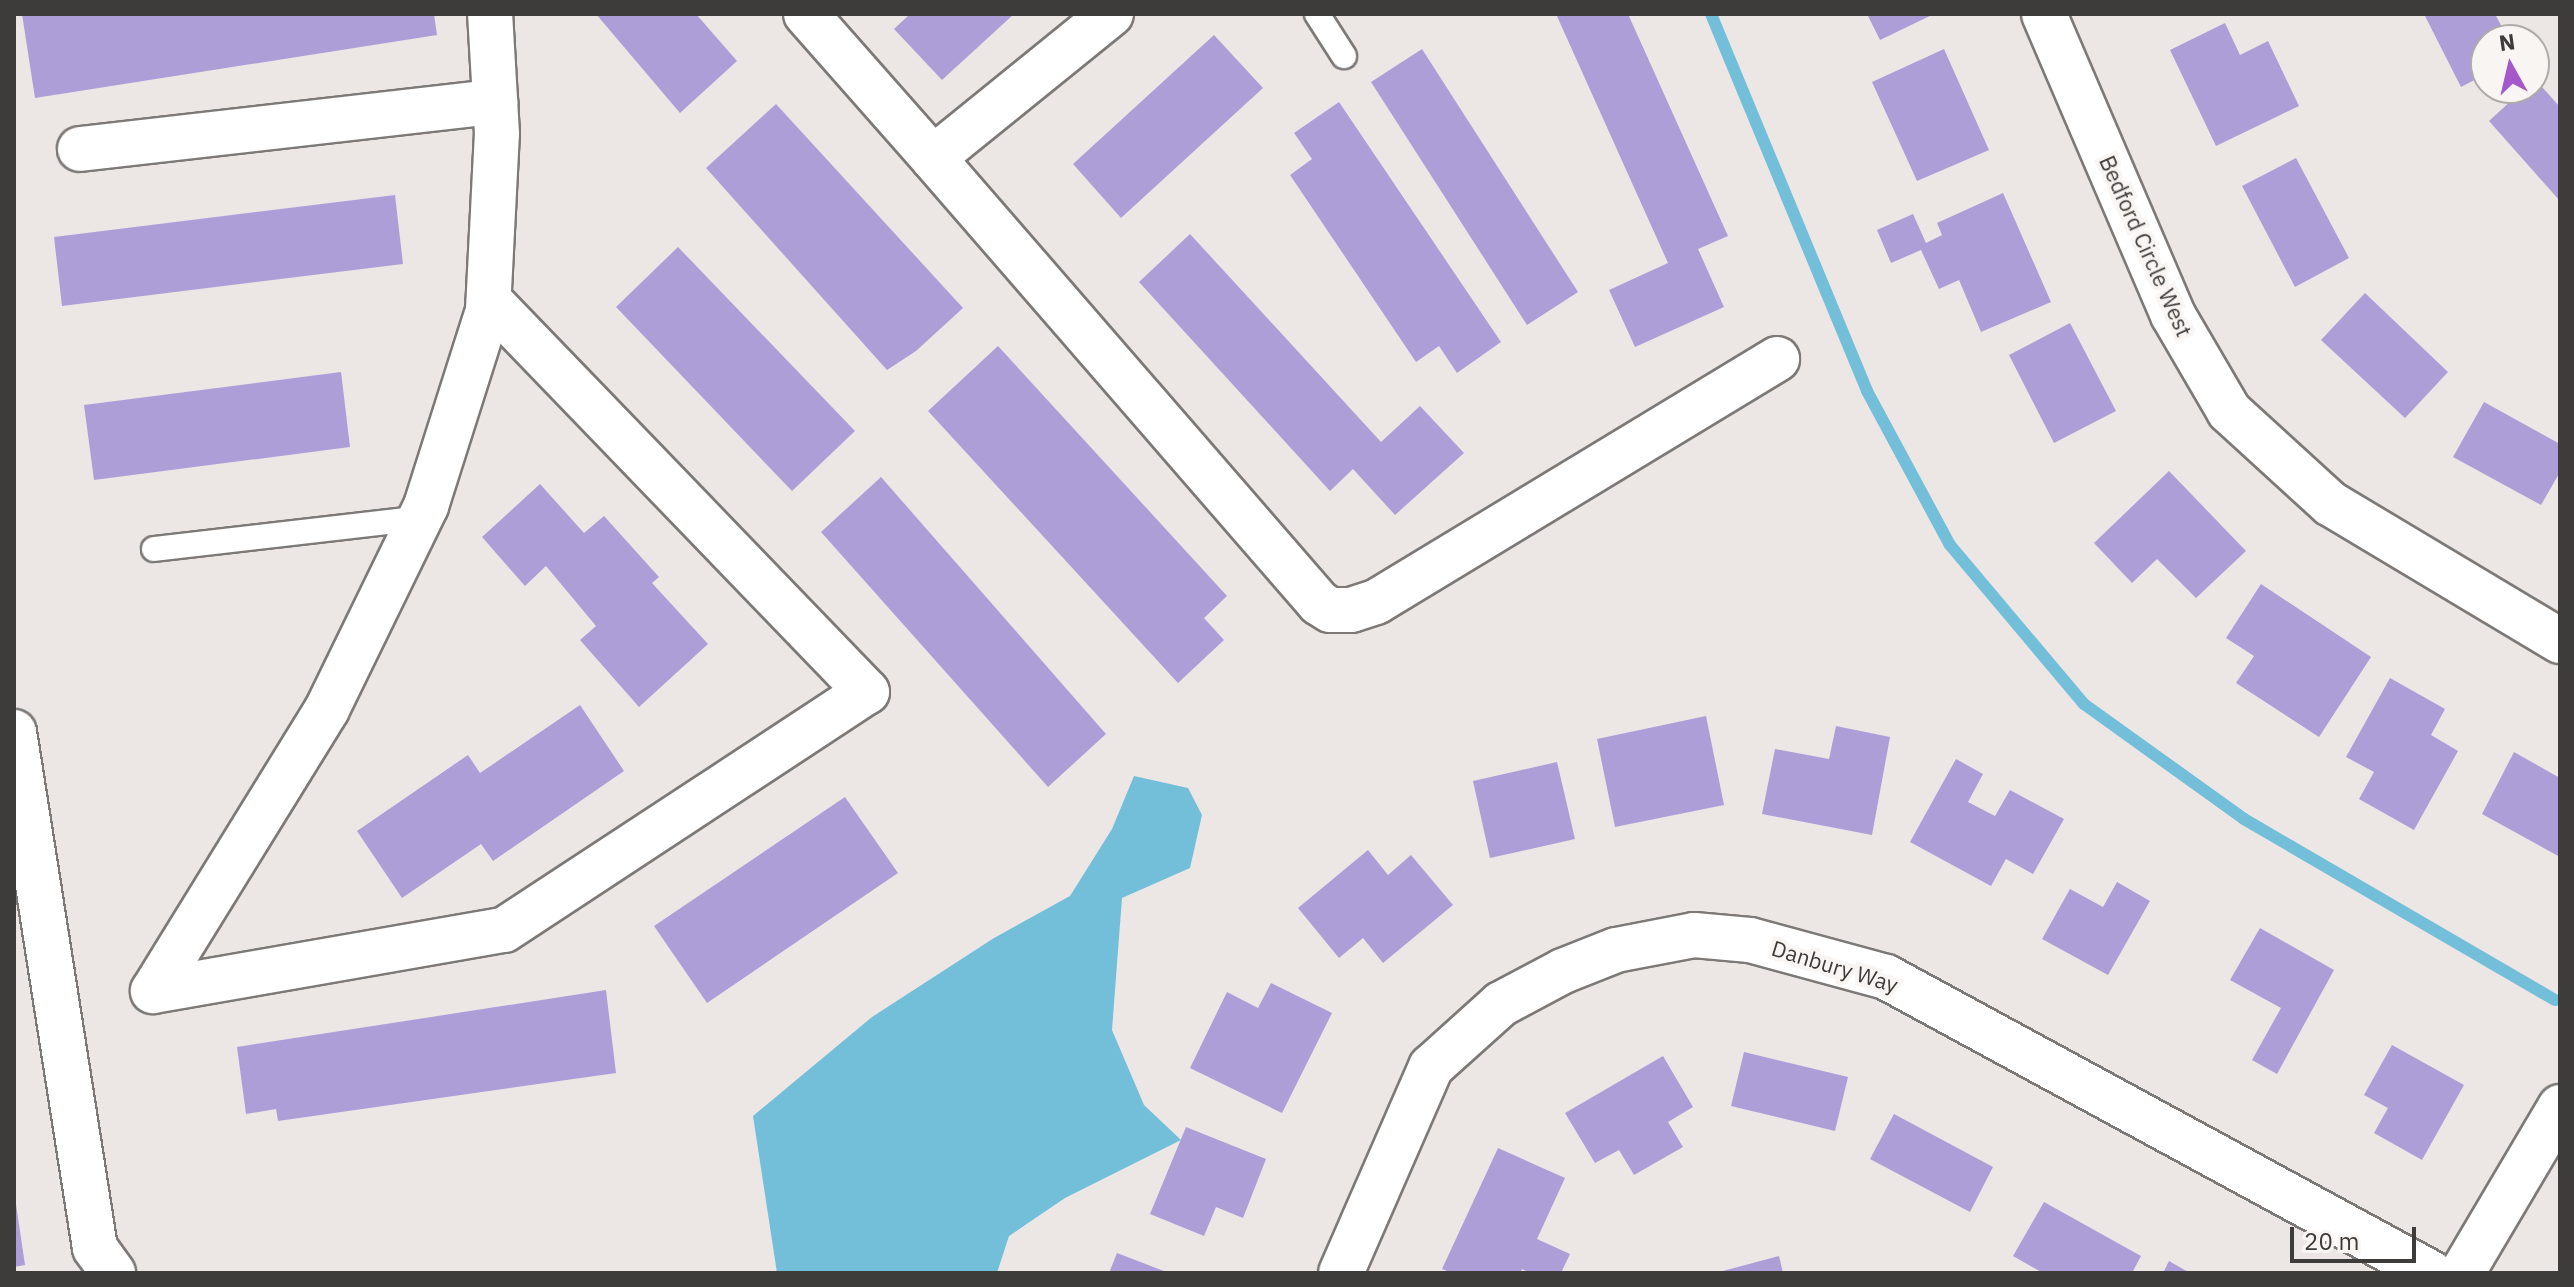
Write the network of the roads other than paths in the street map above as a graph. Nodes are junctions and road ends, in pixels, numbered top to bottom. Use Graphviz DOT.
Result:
graph roads {
  1 [pos="490,14"];
  2 [pos="806,14"];
  3 [pos="1111,14"];
  4 [pos="1317,14"];
  5 [pos="2044,14"];
  6 [pos="1344,56"];
  7 [pos="495,102"];
  8 [pos="80,149"];
  9 [pos="933,158"];
  10 [pos="489,300"];
  11 [pos="1777,359"];
  12 [pos="420,518"];
  13 [pos="154,549"];
  14 [pos="2560,641"];
  15 [pos="14,732"];
  16 [pos="2560,1107"];
  17 [pos="113,1273"];
  18 [pos="1341,1273"];
  19 [pos="2431,1273"];
  20 [pos="2462,1273"];
  1 -- 7 [label="street"];
  2 -- 9 [label="street"];
  3 -- 9 [label="street"];
  4 -- 6 [label="lane"];
  5 -- 14 [label="street, Bedford Circle West"];
  7 -- 8 [label="street"];
  7 -- 10 [label="street"];
  9 -- 11 [label="street"];
  10 -- 12 [label="street"];
  10 -- 12 [label="street"];
  12 -- 13 [label="lane"];
  15 -- 17 [label="street"];
  16 -- 20 [label="street"];
  18 -- 19 [label="street, Danbury Way"];
}
